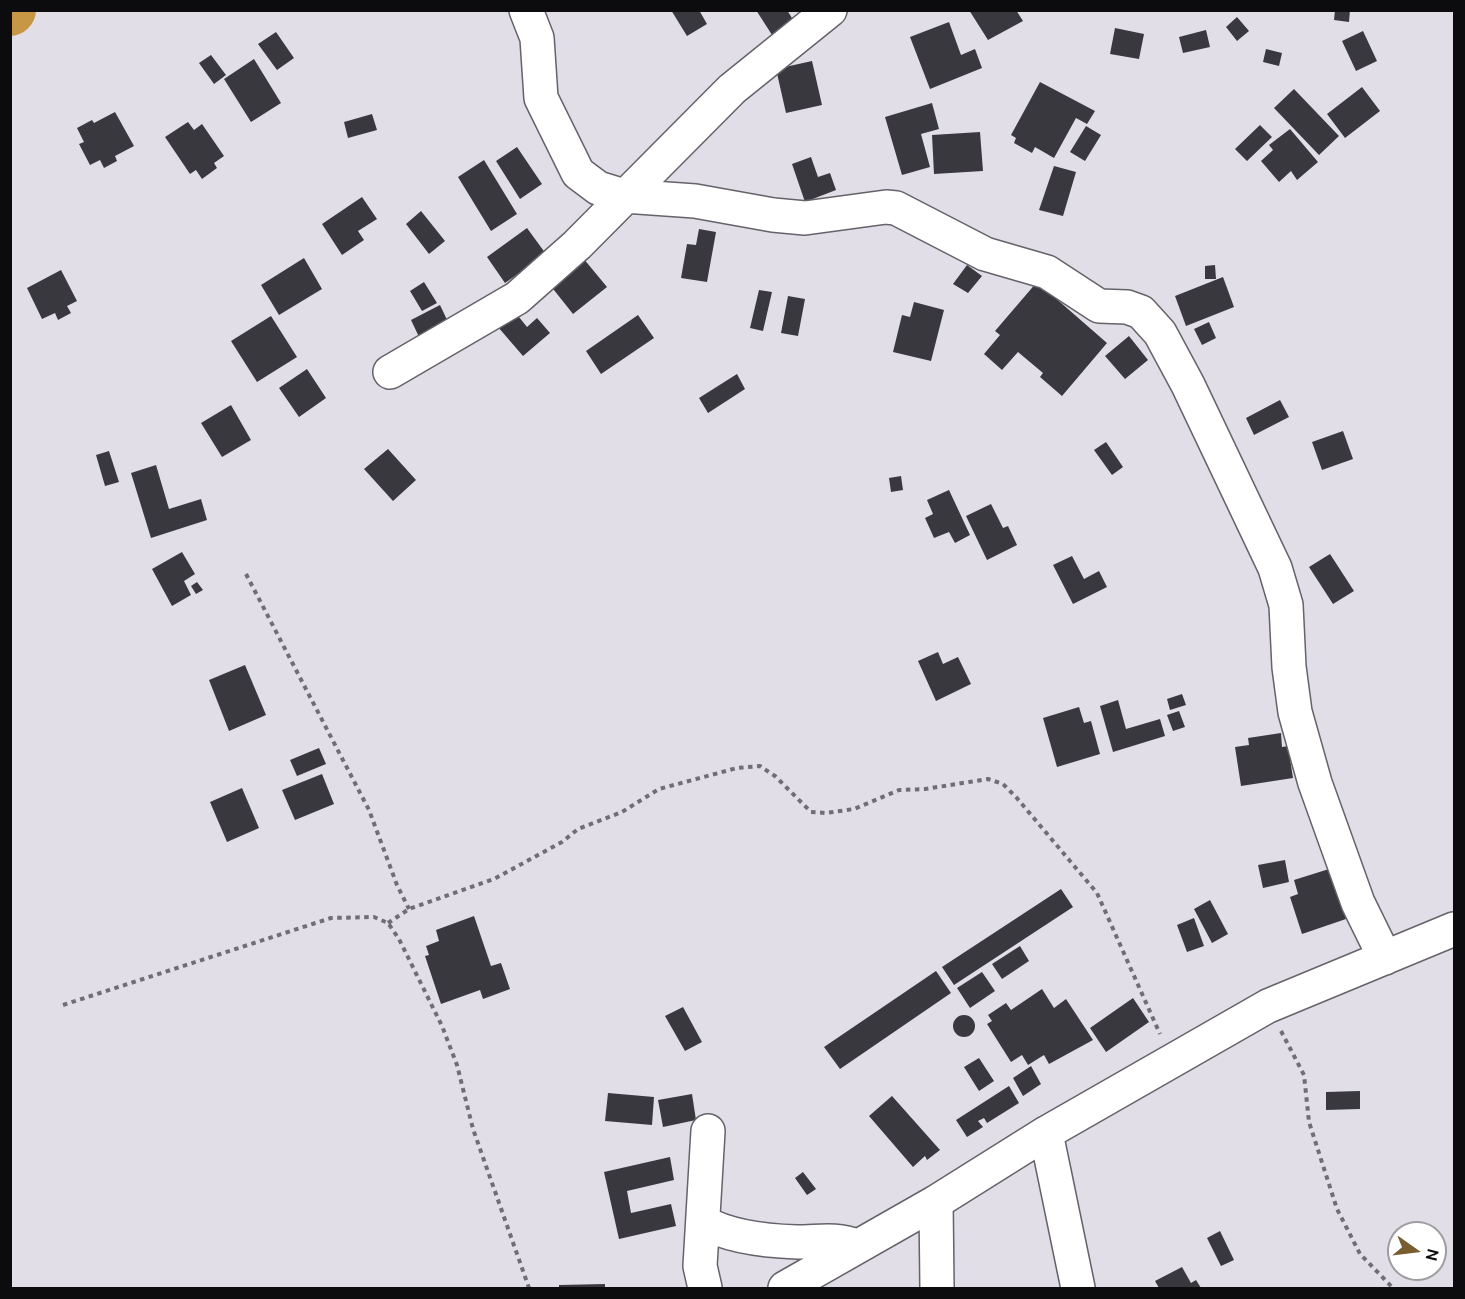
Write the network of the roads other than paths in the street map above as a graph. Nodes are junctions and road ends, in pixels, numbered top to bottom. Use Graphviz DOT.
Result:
graph roads {
  1 [pos="526,10"];
  2 [pos="830,10"];
  3 [pos="624,196"];
  4 [pos="390,372"];
  5 [pos="1455,929"];
  6 [pos="1385,958"];
  7 [pos="708,1131"];
  8 [pos="1046,1133"];
  9 [pos="936,1202"];
  10 [pos="702,1222"];
  11 [pos="857,1246"];
  12 [pos="705,1288"];
  13 [pos="785,1288"];
  14 [pos="937,1288"];
  15 [pos="1078,1288"];
  1 -- 3 [label="street"];
  2 -- 3 [label="street"];
  3 -- 4 [label="street"];
  3 -- 6 [label="street"];
  5 -- 6 [label="street"];
  6 -- 8 [label="street"];
  7 -- 10 [label="street"];
  8 -- 9 [label="street"];
  8 -- 15 [label="street"];
  9 -- 11 [label="street"];
  9 -- 14 [label="street"];
  10 -- 11 [label="street"];
  10 -- 12 [label="street"];
  11 -- 13 [label="street"];
}
